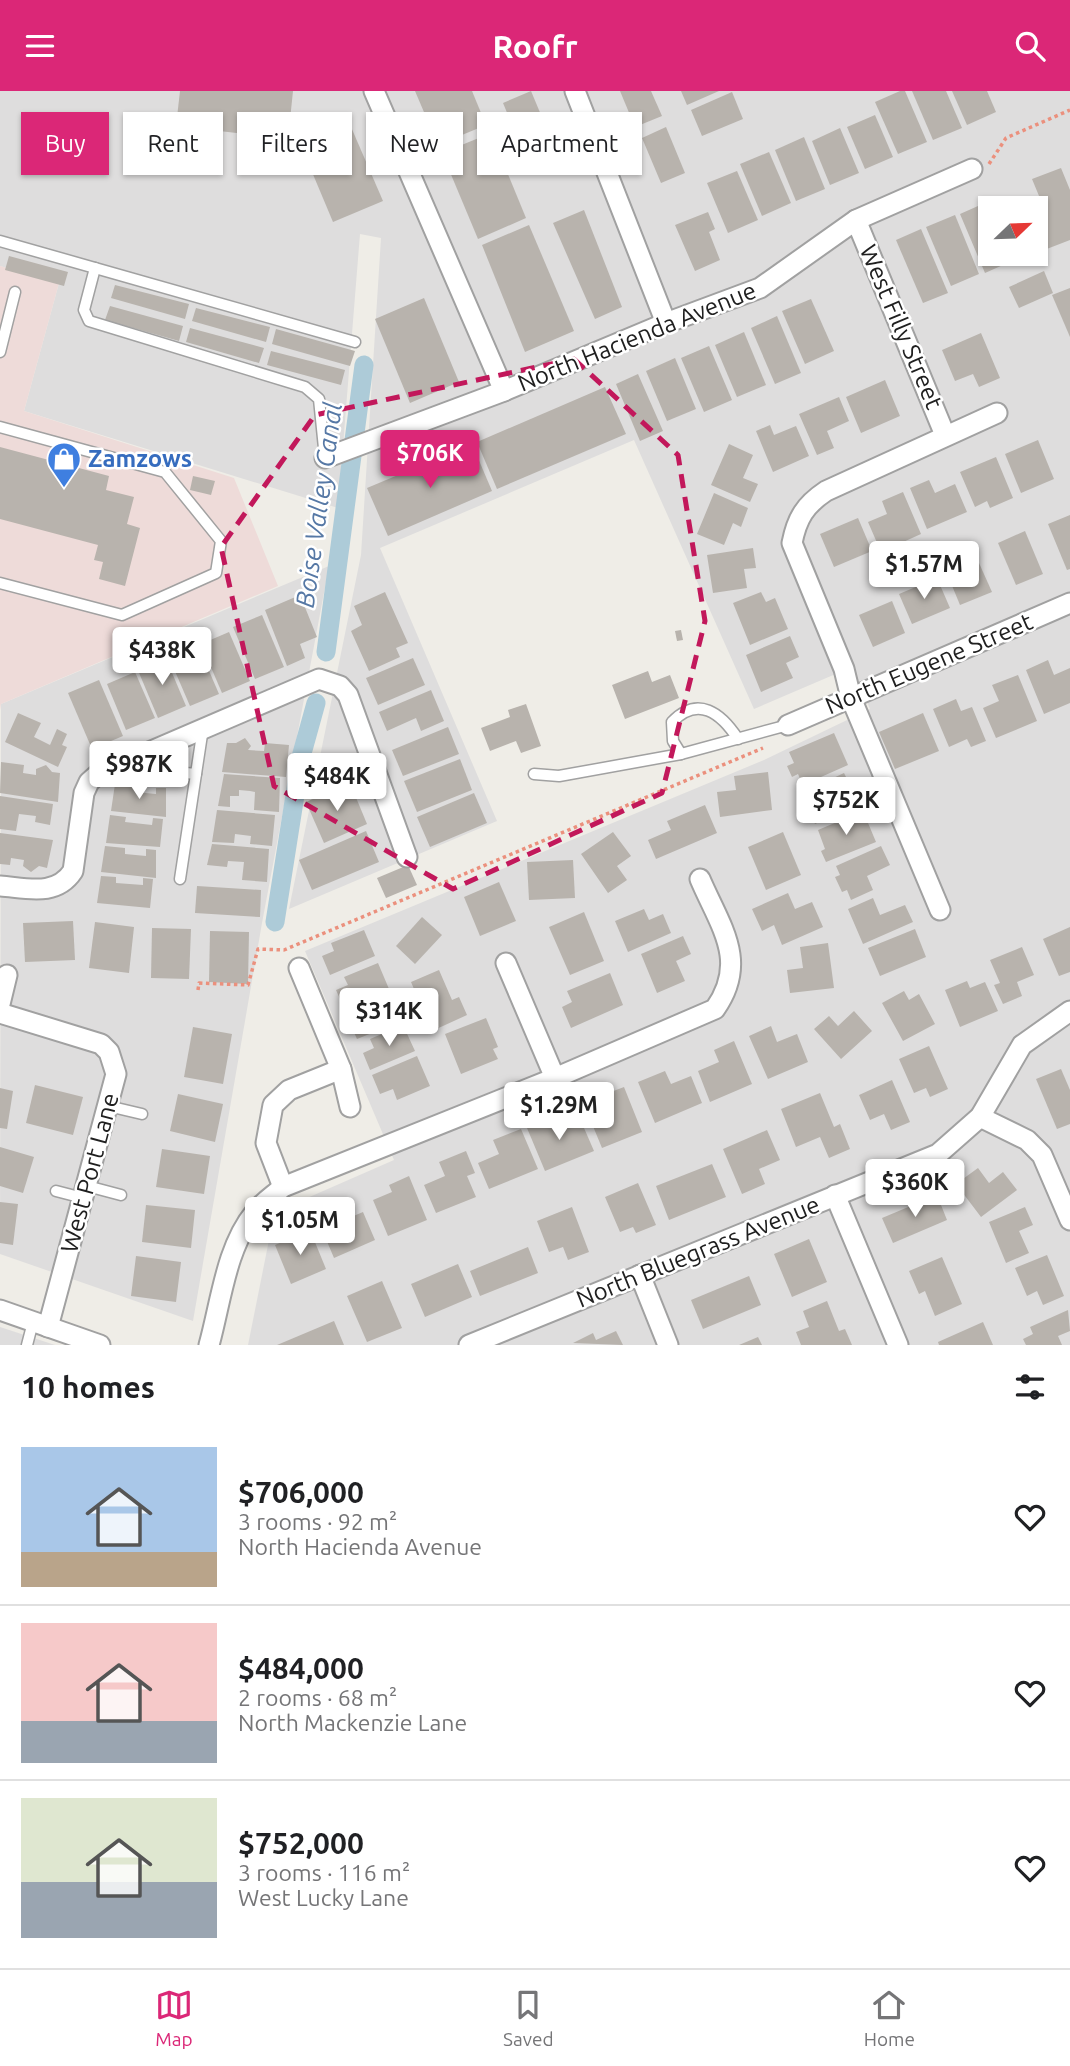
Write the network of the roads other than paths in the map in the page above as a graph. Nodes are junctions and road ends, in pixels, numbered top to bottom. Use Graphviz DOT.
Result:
graph roads {
  1 [pos="374,91"];
  2 [pos="575,91"];
  3 [pos="979,169"];
  4 [pos="856,220"];
  5 [pos="0,241"];
  6 [pos="95,268"];
  7 [pos="15,292"];
  8 [pos="666,323"];
  9 [pos="355,342"];
  10 [pos="0,352"];
  11 [pos="504,391"];
  12 [pos="997,414"];
  13 [pos="0,427"];
  14 [pos="945,435"];
  15 [pos="325,458"];
  16 [pos="0,583"];
  17 [pos="1070,603"];
  18 [pos="851,698"];
  19 [pos="788,725"];
  20 [pos="203,728"];
  21 [pos="738,739"];
  22 [pos="681,754"];
  23 [pos="114,766"];
  24 [pos="534,773"];
  25 [pos="196,774"];
  26 [pos="407,857"];
  27 [pos="180,879"];
  28 [pos="700,879"];
  29 [pos="0,887"];
  30 [pos="940,911"];
  31 [pos="506,963"];
  32 [pos="299,968"];
  33 [pos="7,975"];
  34 [pos="0,1004"];
  35 [pos="1070,1011"];
  36 [pos="0,1013"];
  37 [pos="341,1069"];
  38 [pos="555,1078"];
  39 [pos="108,1106"];
  40 [pos="350,1107"];
  41 [pos="142,1114"];
  42 [pos="979,1117"];
  43 [pos="283,1187"];
  44 [pos="55,1191"];
  45 [pos="85,1192"];
  46 [pos="121,1195"];
  47 [pos="835,1195"];
  48 [pos="1070,1220"];
  49 [pos="639,1275"];
  50 [pos="0,1310"];
  51 [pos="41,1324"];
  52 [pos="27,1345"];
  53 [pos="100,1345"];
  54 [pos="209,1345"];
  55 [pos="470,1345"];
  56 [pos="668,1345"];
  57 [pos="898,1345"];
  1 -- 11 [label="street"];
  2 -- 8 [label="street"];
  3 -- 4 [label="street, North Hacienda Avenue"];
  4 -- 8 [label="street, North Hacienda Avenue"];
  4 -- 14 [label="street, West Filly Street"];
  5 -- 6 [label="lane"];
  6 -- 9 [label="lane"];
  6 -- 15 [label="lane"];
  7 -- 10 [label="lane"];
  8 -- 11 [label="street, North Hacienda Avenue"];
  11 -- 15 [label="street, North Hacienda Avenue"];
  12 -- 14 [label="street"];
  13 -- 16 [label="lane"];
  14 -- 18 [label="street"];
  17 -- 18 [label="street, North Eugene Street"];
  18 -- 19 [label="street, North Eugene Street"];
  18 -- 30 [label="street"];
  19 -- 21 [label="lane"];
  20 -- 23 [label="street"];
  20 -- 25 [label="lane"];
  20 -- 26 [label="street"];
  21 -- 22 [label="lane"];
  21 -- 22 [label="lane"];
  22 -- 24 [label="lane"];
  23 -- 25 [label="lane"];
  23 -- 29 [label="street"];
  25 -- 27 [label="lane"];
  28 -- 38 [label="street"];
  31 -- 38 [label="street"];
  32 -- 37 [label="street"];
  33 -- 34 [label="street"];
  35 -- 42 [label="street, North Bluegrass Avenue"];
  36 -- 39 [label="street, West Port Lane"];
  37 -- 40 [label="street"];
  37 -- 43 [label="street"];
  38 -- 43 [label="street"];
  39 -- 41 [label="lane"];
  39 -- 45 [label="street, West Port Lane"];
  42 -- 47 [label="street, North Bluegrass Avenue"];
  42 -- 48 [label="street"];
  43 -- 54 [label="street"];
  44 -- 45 [label="lane"];
  45 -- 46 [label="lane"];
  45 -- 51 [label="street, West Port Lane"];
  47 -- 49 [label="street, North Bluegrass Avenue"];
  47 -- 57 [label="street"];
  49 -- 55 [label="street, North Bluegrass Avenue"];
  49 -- 56 [label="street"];
  50 -- 51 [label="street"];
  51 -- 52 [label="lane"];
  51 -- 53 [label="street"];
}
